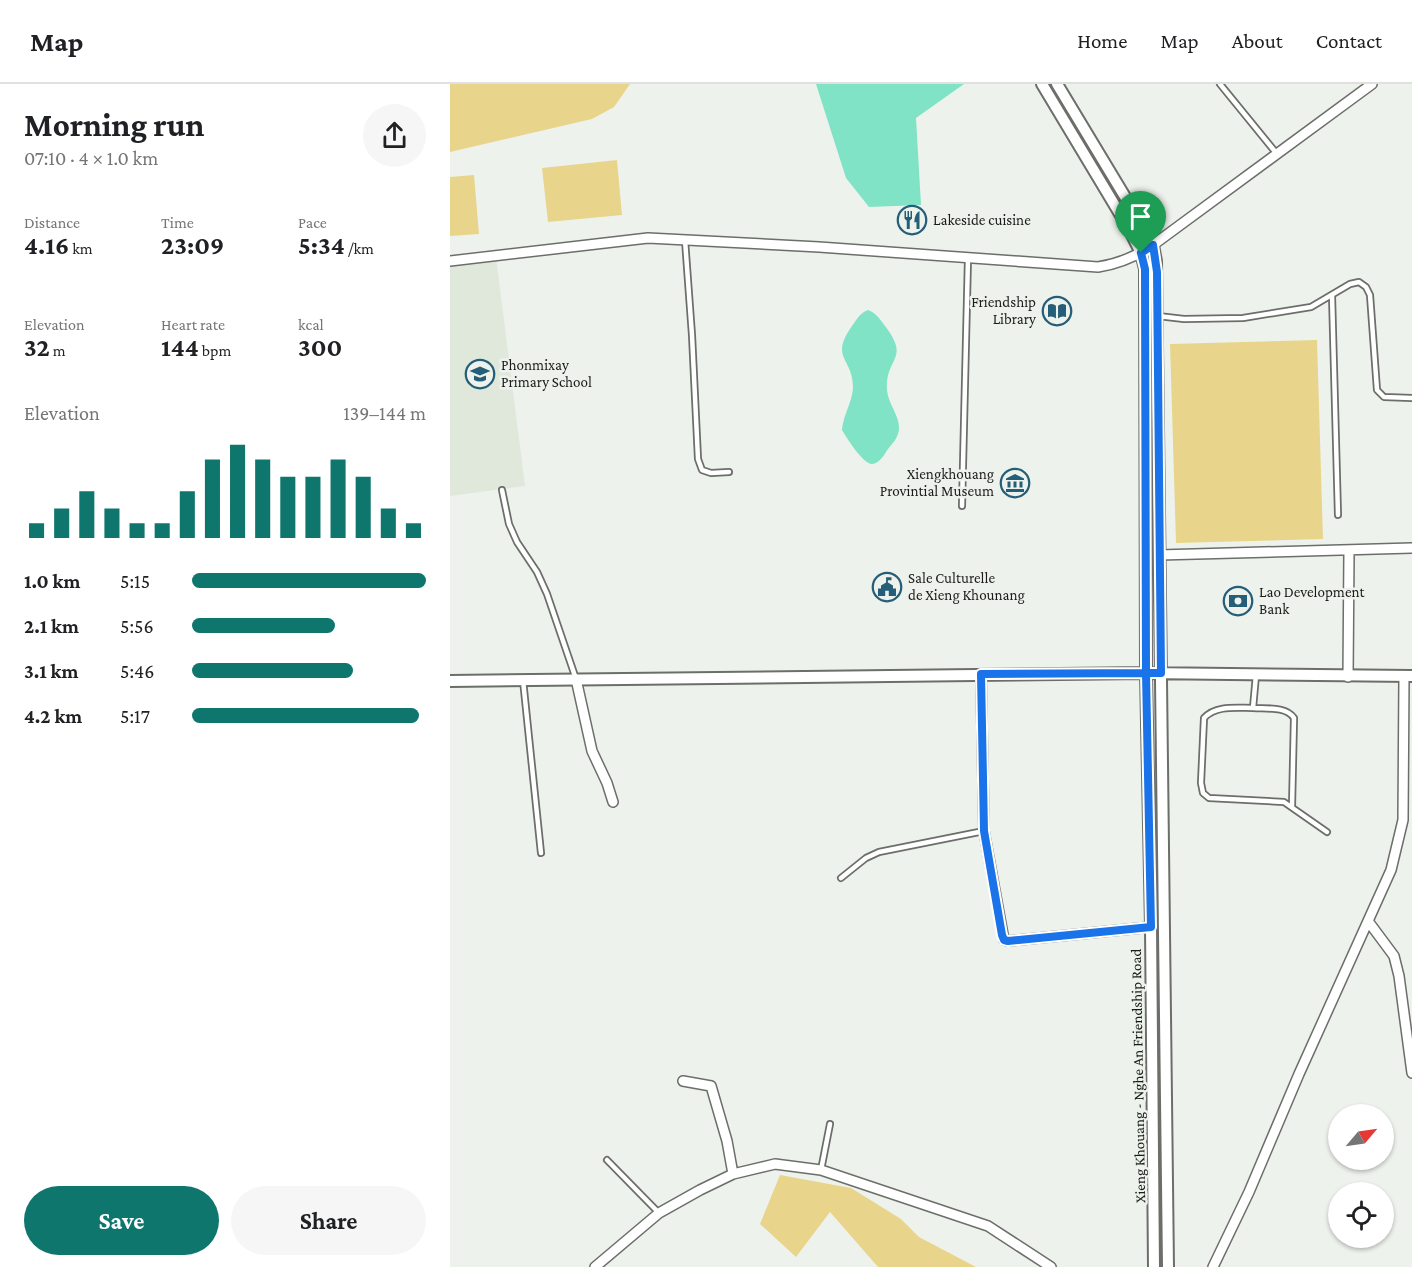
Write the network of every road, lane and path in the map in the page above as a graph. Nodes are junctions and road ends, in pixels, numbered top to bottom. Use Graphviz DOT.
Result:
graph roads {
  1 [pos="1042,84"];
  2 [pos="1057,84"];
  3 [pos="1221,84"];
  4 [pos="1372,84"];
  5 [pos="1277,154"];
  6 [pos="685,240"];
  7 [pos="1153,245"];
  8 [pos="1141,253"];
  9 [pos="968,258"];
  10 [pos="450,261"];
  11 [pos="1332,295"];
  12 [pos="1158,316"];
  13 [pos="1412,398"];
  14 [pos="729,472"];
  15 [pos="502,490"];
  16 [pos="962,506"];
  17 [pos="1338,515"];
  18 [pos="1412,548"];
  19 [pos="1349,551"];
  20 [pos="1160,555"];
  21 [pos="1146,673"];
  22 [pos="1161,673"];
  23 [pos="981,674"];
  24 [pos="1256,675"];
  25 [pos="1408,676"];
  26 [pos="1348,677"];
  27 [pos="576,679"];
  28 [pos="523,680"];
  29 [pos="450,681"];
  30 [pos="1253,708"];
  31 [pos="613,801"];
  32 [pos="1292,807"];
  33 [pos="984,831"];
  34 [pos="1327,832"];
  35 [pos="541,853"];
  36 [pos="841,878"];
  37 [pos="1368,921"];
  38 [pos="1151,927"];
  39 [pos="1412,1073"];
  40 [pos="683,1080"];
  41 [pos="830,1124"];
  42 [pos="607,1160"];
  43 [pos="821,1170"];
  44 [pos="733,1174"];
  45 [pos="659,1213"];
  46 [pos="594,1267"];
  47 [pos="1051,1267"];
  48 [pos="1154,1267"];
  49 [pos="1168,1267"];
  50 [pos="1213,1267"];
  1 -- 8 [label="street, Xieng Khouang - Nghe An Friendship Road"];
  2 -- 7 [label="street, Xieng Khouang - Nghe An Friendship Road"];
  3 -- 5 [label="lane"];
  4 -- 5 [label="street"];
  5 -- 7 [label="street"];
  6 -- 9 [label="street"];
  6 -- 10 [label="street"];
  6 -- 14 [label="lane"];
  7 -- 8 [label="street"];
  7 -- 12 [label="street, Xieng Khouang - Nghe An Friendship Road"];
  8 -- 9 [label="street"];
  8 -- 21 [label="street, Xieng Khouang - Nghe An Friendship Road"];
  9 -- 16 [label="lane"];
  11 -- 12 [label="lane"];
  11 -- 13 [label="lane"];
  11 -- 17 [label="lane"];
  12 -- 20 [label="street, Xieng Khouang - Nghe An Friendship Road"];
  15 -- 27 [label="lane"];
  18 -- 19 [label="street"];
  19 -- 20 [label="street"];
  19 -- 26 [label="street"];
  20 -- 22 [label="street, Xieng Khouang - Nghe An Friendship Road"];
  21 -- 22 [label="street"];
  21 -- 23 [label="street"];
  21 -- 38 [label="street, Xieng Khouang - Nghe An Friendship Road"];
  22 -- 24 [label="street"];
  22 -- 49 [label="street, Xieng Khouang - Nghe An Friendship Road"];
  23 -- 27 [label="street"];
  23 -- 33 [label="street"];
  24 -- 26 [label="street"];
  24 -- 30 [label="lane"];
  25 -- 26 [label="street"];
  25 -- 37 [label="street"];
  27 -- 28 [label="street"];
  27 -- 31 [label="street"];
  28 -- 29 [label="street"];
  28 -- 35 [label="lane"];
  30 -- 32 [label="lane"];
  30 -- 32 [label="lane"];
  32 -- 34 [label="lane"];
  33 -- 36 [label="lane"];
  33 -- 38 [label="street"];
  37 -- 39 [label="street"];
  37 -- 50 [label="street"];
  38 -- 48 [label="street, Xieng Khouang - Nghe An Friendship Road"];
  40 -- 44 [label="street"];
  41 -- 43 [label="lane"];
  42 -- 45 [label="lane"];
  43 -- 44 [label="street"];
  43 -- 47 [label="street"];
  44 -- 45 [label="street"];
  45 -- 46 [label="street"];
}
